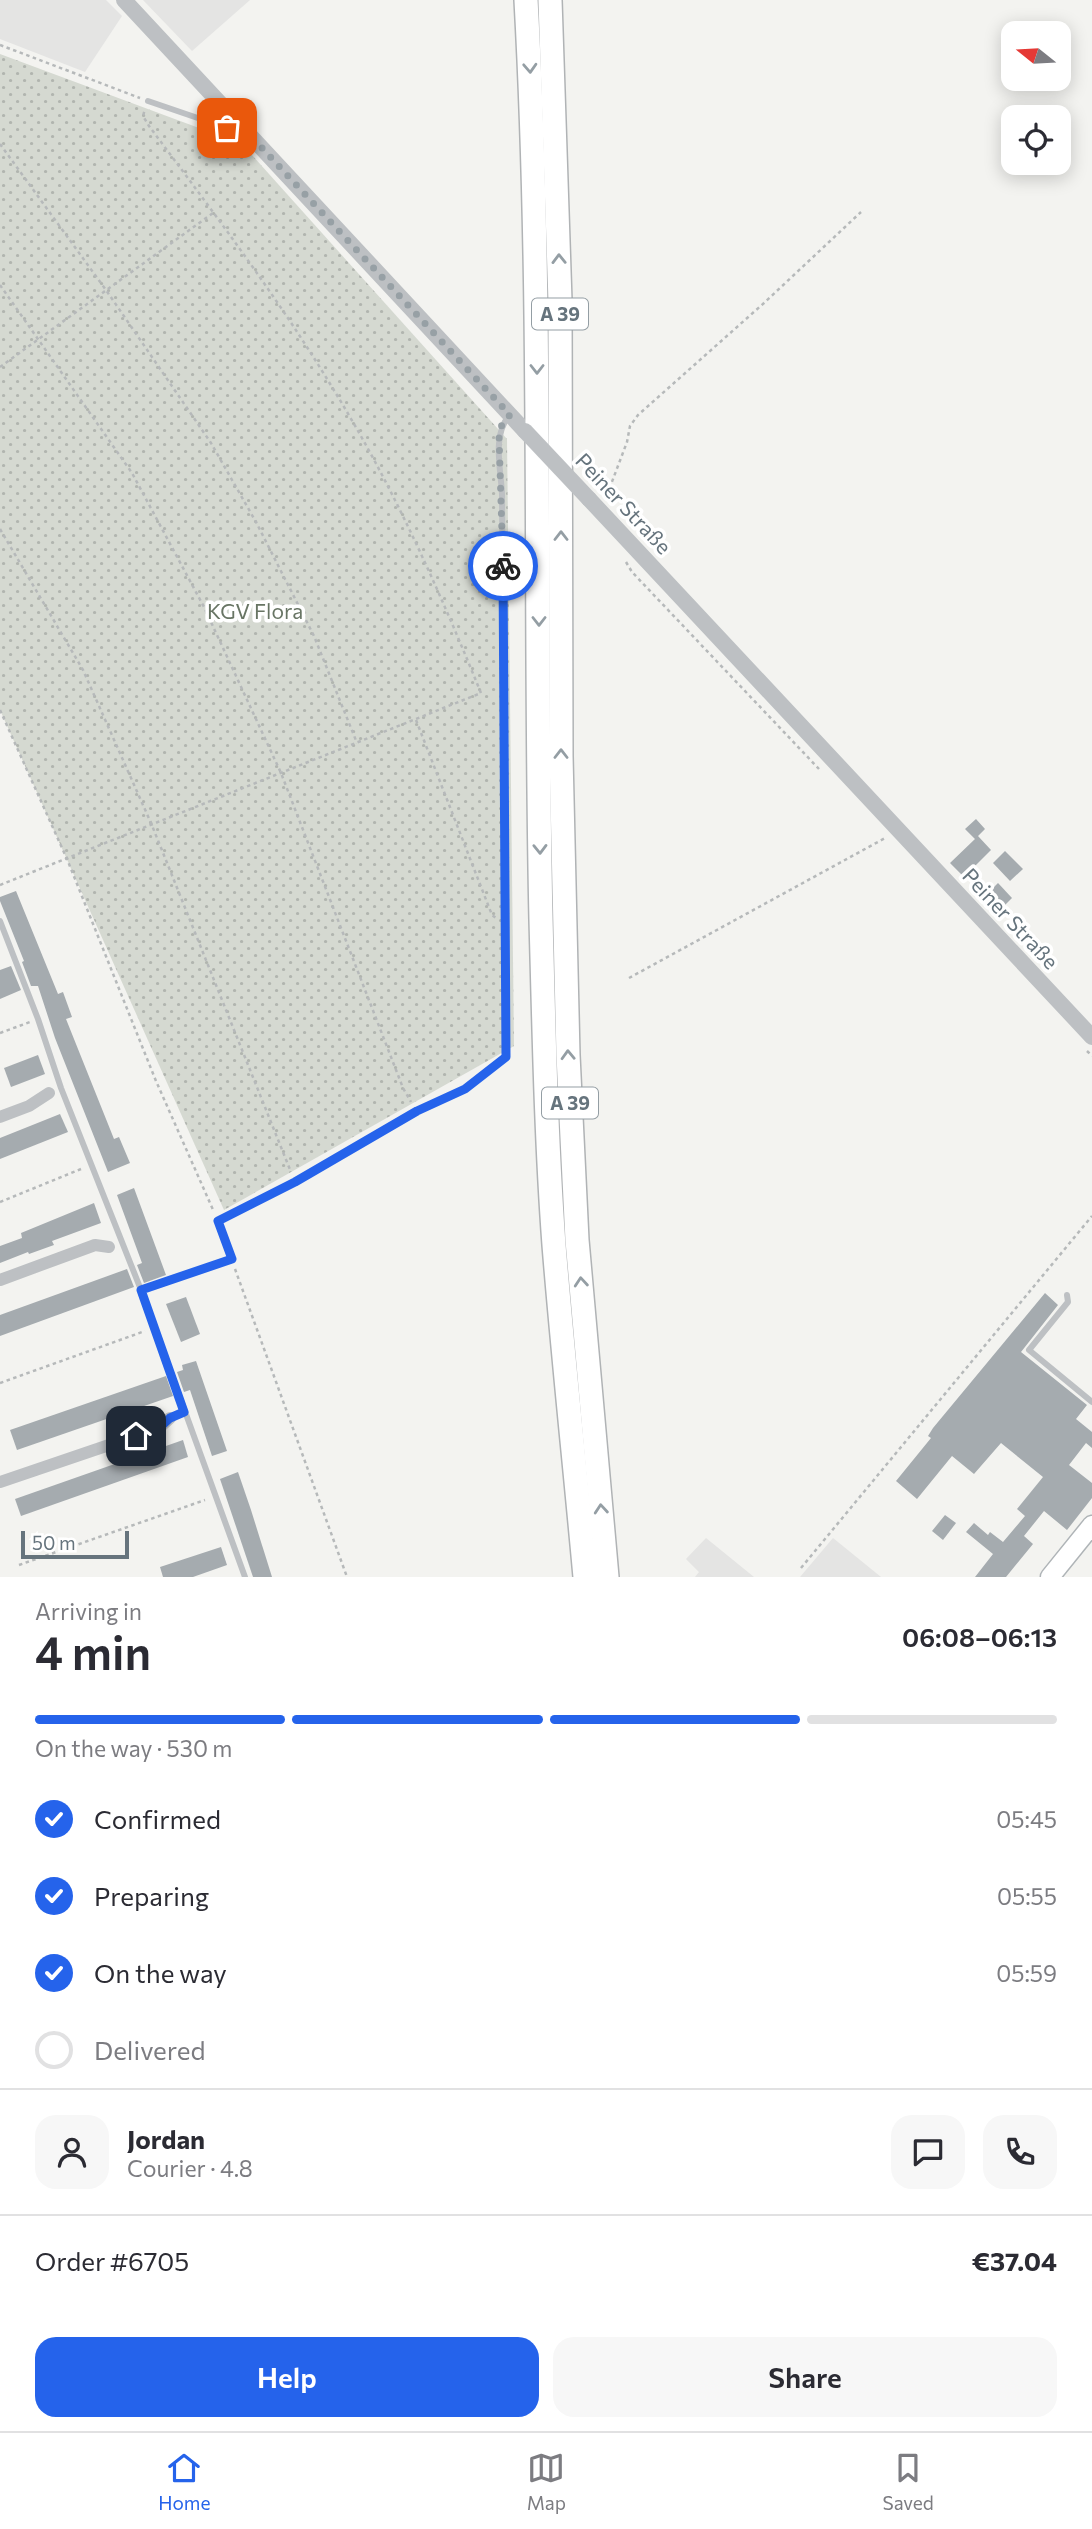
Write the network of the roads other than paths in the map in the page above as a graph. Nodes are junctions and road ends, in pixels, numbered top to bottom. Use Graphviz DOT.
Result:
graph roads {
  1 [pos="124,0"];
  2 [pos="526,0"];
  3 [pos="550,0"];
  4 [pos="148,100"];
  5 [pos="236,120"];
  6 [pos="510,415"];
  7 [pos="0,921"];
  8 [pos="8,943"];
  9 [pos="0,946"];
  10 [pos="1092,1037"];
  11 [pos="55,1091"];
  12 [pos="0,1117"];
  13 [pos="122,1242"];
  14 [pos="109,1247"];
  15 [pos="0,1280"];
  16 [pos="141,1290"];
  17 [pos="1067,1295"];
  18 [pos="1092,1402"];
  19 [pos="184,1412"];
  20 [pos="170,1418"];
  21 [pos="0,1482"];
  22 [pos="1092,1525"];
  23 [pos="245,1577"];
  24 [pos="585,1577"];
  25 [pos="607,1577"];
  26 [pos="1049,1577"];
  1 -- 5 [label="street, Peiner Straße"];
  2 -- 24 [label="highway, A 39, one-way"];
  25 -- 3 [label="highway, A 39, one-way"];
  4 -- 5 [label="lane"];
  5 -- 6 [label="street, Peiner Straße"];
  6 -- 10 [label="street, Peiner Straße, bridge"];
  6 -- 16 [label="lane"];
  7 -- 8 [label="lane"];
  8 -- 9 [label="lane"];
  8 -- 11 [label="lane"];
  11 -- 12 [label="street"];
  11 -- 13 [label="lane"];
  13 -- 14 [label="lane"];
  13 -- 16 [label="lane"];
  14 -- 15 [label="street"];
  16 -- 19 [label="lane"];
  17 -- 18 [label="lane"];
  19 -- 20 [label="lane"];
  19 -- 23 [label="lane"];
  20 -- 21 [label="street"];
  22 -- 26 [label="main road"];
}
